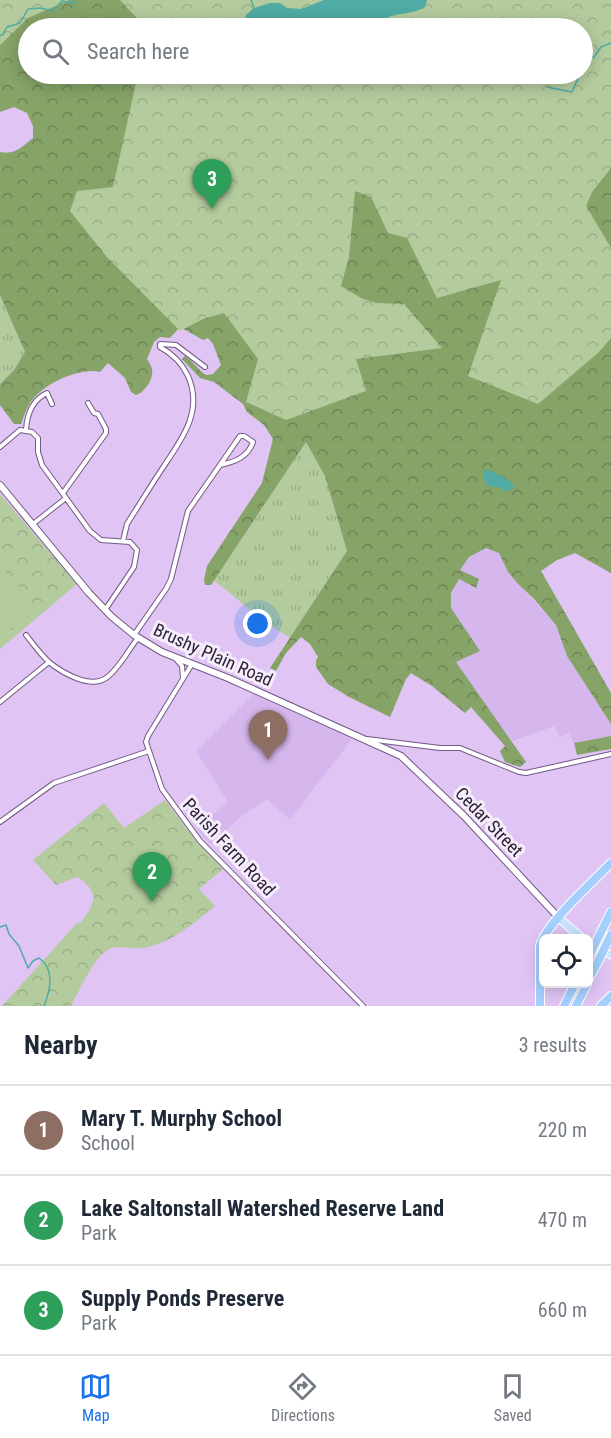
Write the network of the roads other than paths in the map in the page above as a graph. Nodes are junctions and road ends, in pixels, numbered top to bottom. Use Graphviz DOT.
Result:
graph roads {
  1 [pos="205,367"];
  2 [pos="88,403"];
  3 [pos="52,404"];
  4 [pos="26,430"];
  5 [pos="0,447"];
  6 [pos="220,465"];
  7 [pos="0,485"];
  8 [pos="65,496"];
  9 [pos="33,525"];
  10 [pos="123,541"];
  11 [pos="105,610"];
  12 [pos="26,635"];
  13 [pos="136,636"];
  14 [pos="172,656"];
  15 [pos="50,662"];
  16 [pos="193,663"];
  17 [pos="182,681"];
  18 [pos="0,702"];
  19 [pos="366,739"];
  20 [pos="149,751"];
  21 [pos="611,754"];
  22 [pos="0,822"];
  23 [pos="611,863"];
  24 [pos="611,912"];
  25 [pos="559,918"];
  26 [pos="577,934"];
  27 [pos="611,934"];
  28 [pos="593,946"];
  29 [pos="593,948"];
  30 [pos="611,955"];
  31 [pos="593,971"];
  32 [pos="573,988"];
  33 [pos="585,988"];
  34 [pos="611,996"];
  35 [pos="363,1006"];
  36 [pos="540,1006"];
  37 [pos="564,1006"];
  38 [pos="576,1006"];
  39 [pos="601,1006"];
  1 -- 10 [label="street"];
  2 -- 8 [label="street"];
  3 -- 4 [label="street"];
  4 -- 5 [label="street"];
  4 -- 8 [label="street"];
  6 -- 6 [label="street"];
  6 -- 13 [label="street"];
  7 -- 9 [label="main road, Brushy Plain Road"];
  8 -- 9 [label="street"];
  8 -- 10 [label="street"];
  9 -- 11 [label="main road, Brushy Plain Road"];
  10 -- 11 [label="street"];
  11 -- 13 [label="main road, Brushy Plain Road"];
  12 -- 15 [label="street"];
  13 -- 14 [label="main road, Brushy Plain Road"];
  13 -- 15 [label="street"];
  14 -- 16 [label="main road, Brushy Plain Road"];
  14 -- 17 [label="street"];
  15 -- 18 [label="street"];
  16 -- 17 [label="street"];
  16 -- 19 [label="main road, Brushy Plain Road"];
  17 -- 20 [label="street"];
  19 -- 21 [label="street"];
  19 -- 25 [label="main road, Cedar Street"];
  20 -- 22 [label="street"];
  20 -- 35 [label="street, Parish Farm Road"];
  23 -- 25 [label="highway"];
  24 -- 29 [label="highway, bridge"];
  25 -- 26 [label="main road, Cedar Street"];
  25 -- 36 [label="highway"];
  27 -- 31 [label="highway, bridge"];
  28 -- 30 [label="main road"];
  32 -- 37 [label="highway"];
  33 -- 38 [label="highway"];
  34 -- 39 [label="highway"];
}
